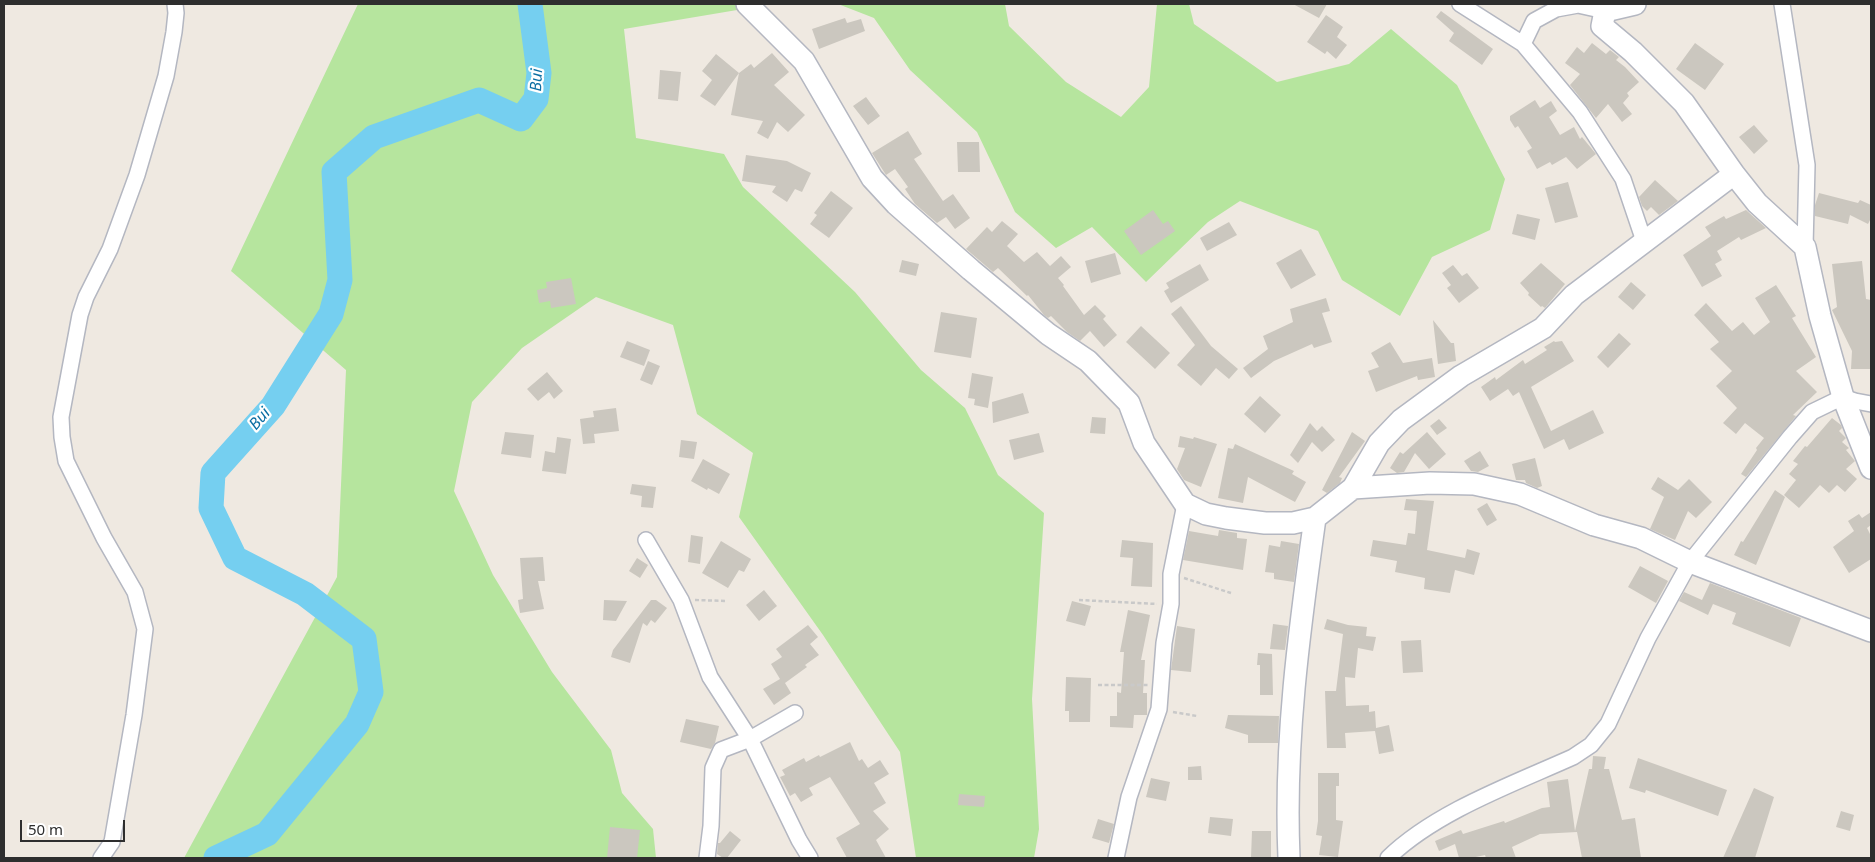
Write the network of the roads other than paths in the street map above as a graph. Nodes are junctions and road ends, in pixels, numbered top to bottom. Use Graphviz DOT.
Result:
graph roads {
  1 [pos="175,4"];
  2 [pos="747,4"];
  3 [pos="1460,4"];
  4 [pos="1635,4"];
  5 [pos="1782,4"];
  6 [pos="1605,11"];
  7 [pos="1523,44"];
  8 [pos="1734,174"];
  9 [pos="1644,241"];
  10 [pos="1805,247"];
  11 [pos="1843,397"];
  12 [pos="1871,404"];
  13 [pos="1871,468"];
  14 [pos="1353,488"];
  15 [pos="1185,504"];
  16 [pos="1315,518"];
  17 [pos="646,540"];
  18 [pos="1690,562"];
  19 [pos="1871,631"];
  20 [pos="795,714"];
  21 [pos="750,739"];
  22 [pos="101,858"];
  23 [pos="707,858"];
  24 [pos="810,858"];
  25 [pos="1116,858"];
  26 [pos="1288,858"];
  27 [pos="1388,858"];
  1 -- 22 [label="street"];
  2 -- 15 [label="street"];
  3 -- 7 [label="street"];
  4 -- 6 [label="street"];
  5 -- 10 [label="street"];
  6 -- 7 [label="street"];
  6 -- 8 [label="street"];
  7 -- 9 [label="street"];
  8 -- 9 [label="street"];
  8 -- 10 [label="street"];
  9 -- 14 [label="street"];
  10 -- 11 [label="street"];
  11 -- 12 [label="street"];
  11 -- 13 [label="street"];
  11 -- 18 [label="street"];
  14 -- 16 [label="street"];
  14 -- 18 [label="street"];
  15 -- 16 [label="street"];
  15 -- 25 [label="street"];
  16 -- 26 [label="street"];
  17 -- 21 [label="street"];
  18 -- 19 [label="street"];
  18 -- 27 [label="street"];
  20 -- 21 [label="street"];
  21 -- 23 [label="street"];
  21 -- 24 [label="street"];
}
